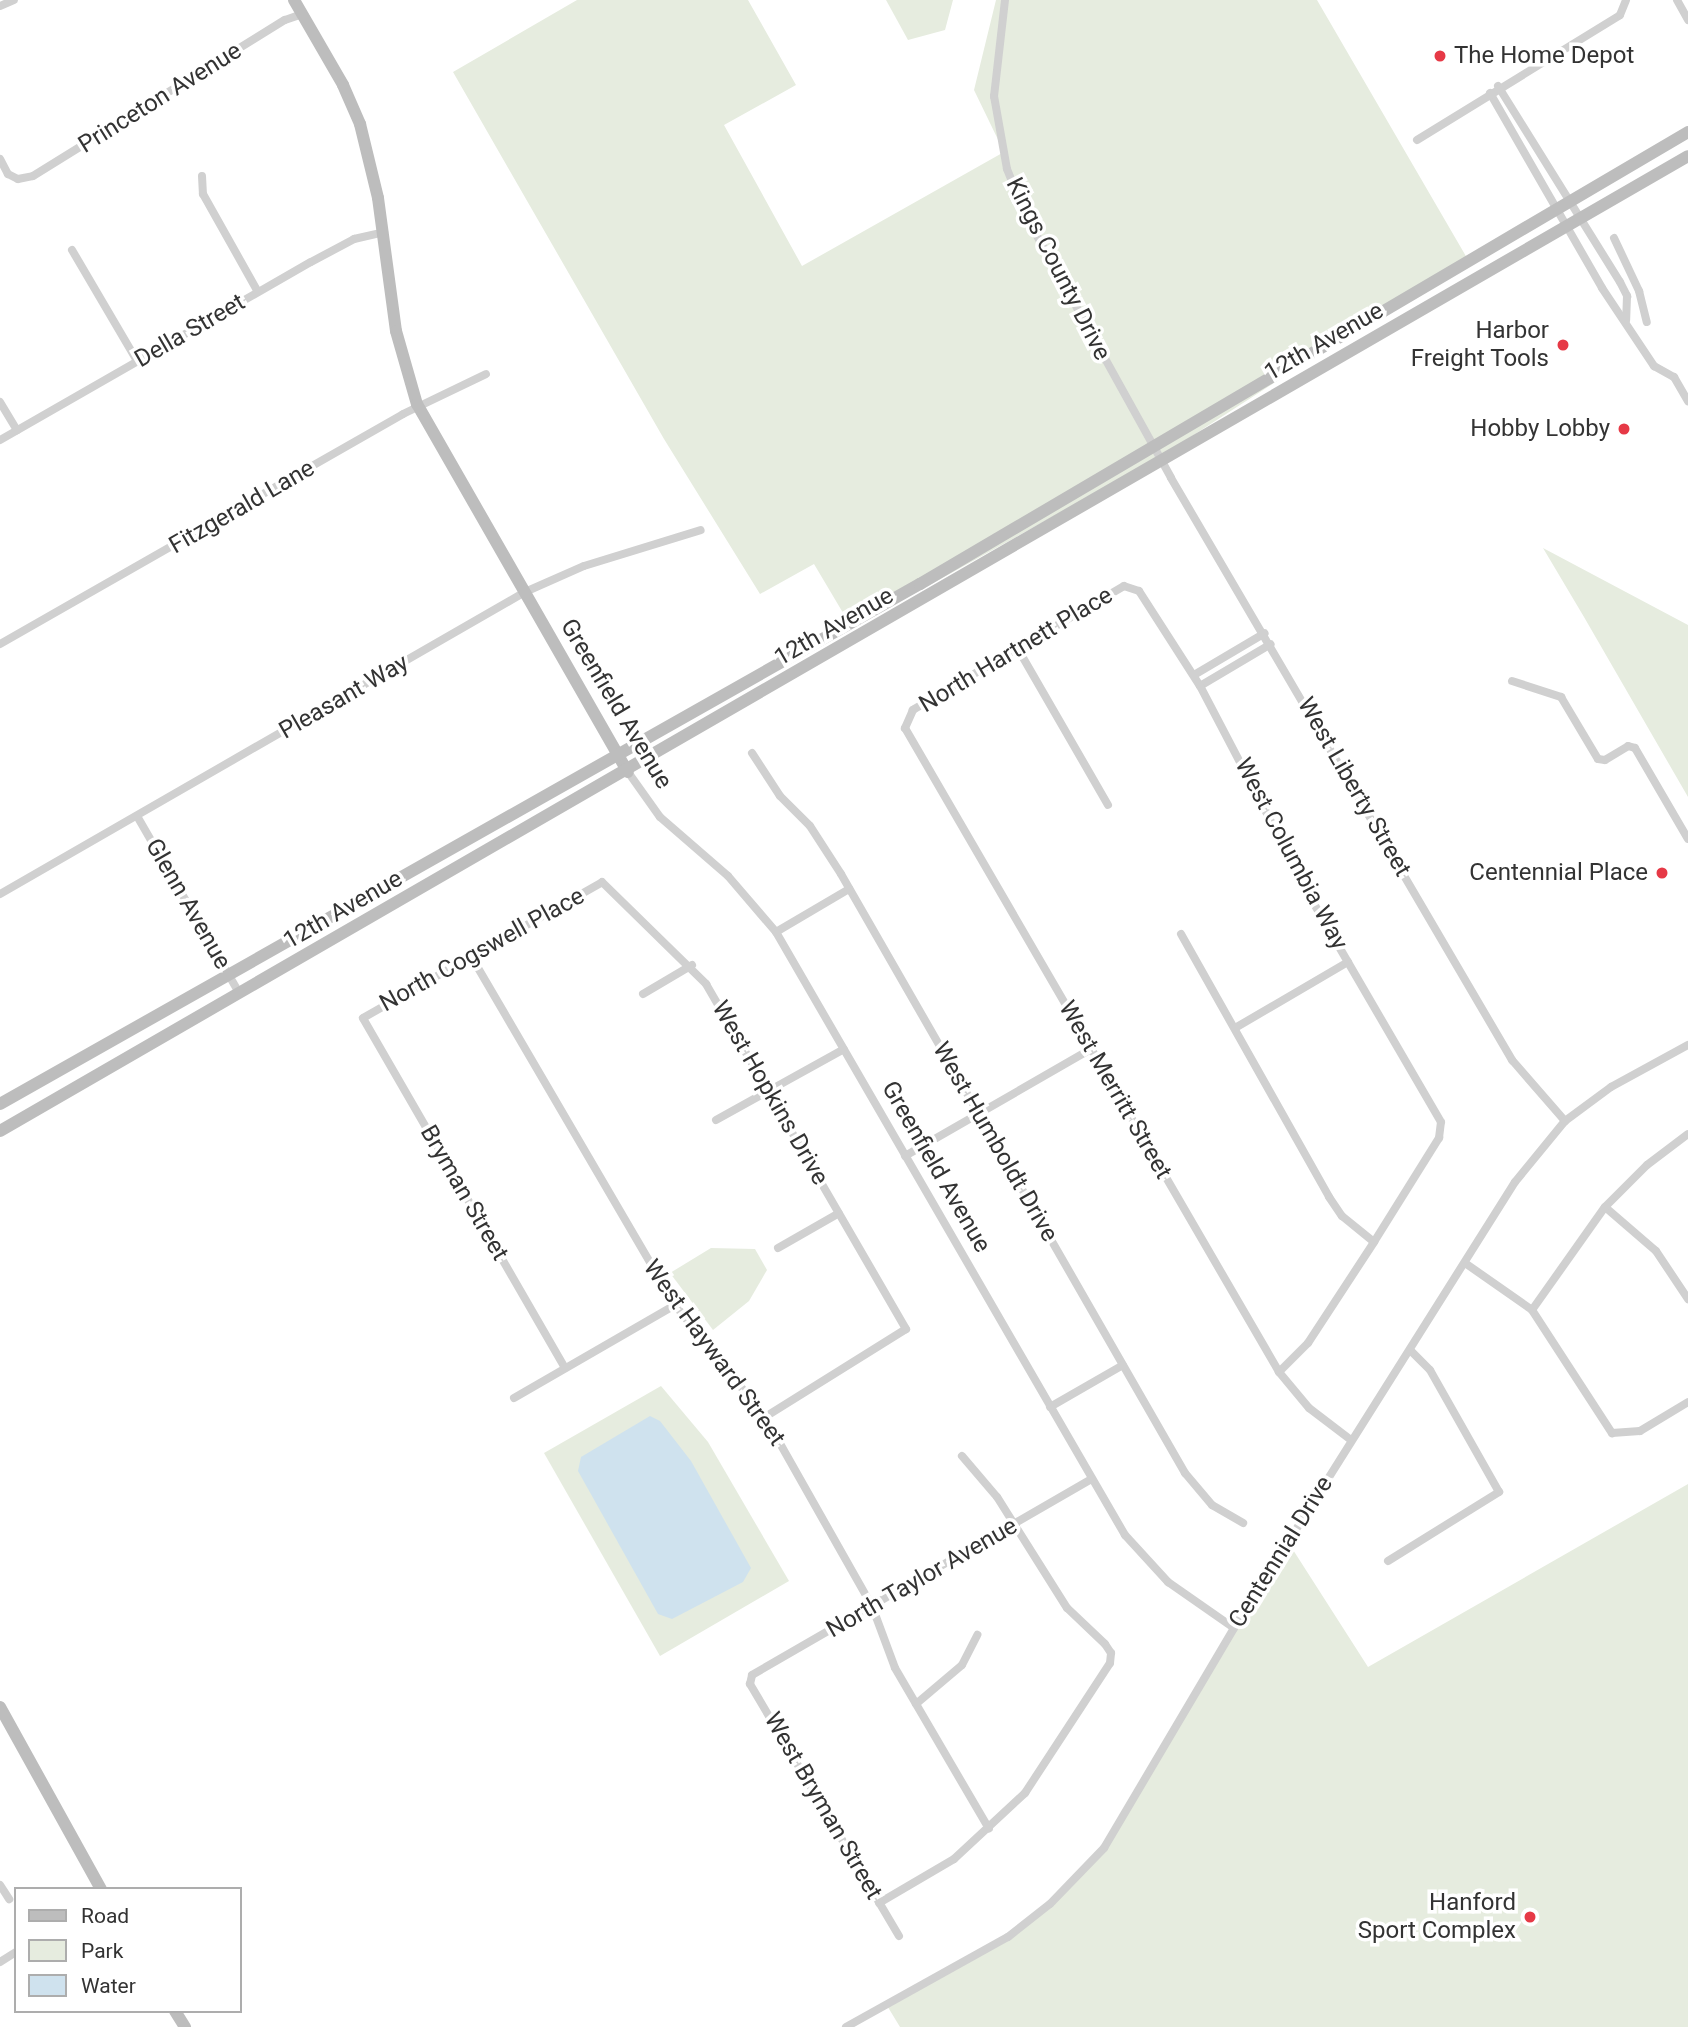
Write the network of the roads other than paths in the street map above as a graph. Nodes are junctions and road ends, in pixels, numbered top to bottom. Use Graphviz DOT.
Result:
graph roads {
  1 [pos="14,0"];
  2 [pos="294,0"];
  3 [pos="1005,0"];
  4 [pos="1626,0"];
  5 [pos="1677,0"];
  6 [pos="0,6"];
  7 [pos="302,14"];
  8 [pos="1688,20"];
  9 [pos="1499,86"];
  10 [pos="1490,93"];
  11 [pos="1688,132"];
  12 [pos="1417,140"];
  13 [pos="1688,156"];
  14 [pos="0,159"];
  15 [pos="202,176"];
  16 [pos="1571,199"];
  17 [pos="1556,209"];
  18 [pos="1584,217"];
  19 [pos="1568,226"];
  20 [pos="384,232"];
  21 [pos="1614,238"];
  22 [pos="72,250"];
  23 [pos="1478,256"];
  24 [pos="258,292"];
  25 [pos="1420,311"];
  26 [pos="1626,320"];
  27 [pos="1647,322"];
  28 [pos="137,361"];
  29 [pos="485,374"];
  30 [pos="1688,401"];
  31 [pos="0,402"];
  32 [pos="419,408"];
  33 [pos="17,430"];
  34 [pos="0,440"];
  35 [pos="1153,445"];
  36 [pos="1161,461"];
  37 [pos="701,530"];
  38 [pos="1131,585"];
  39 [pos="525,592"];
  40 [pos="1265,633"];
  41 [pos="0,644"];
  42 [pos="1271,644"];
  43 [pos="1018,649"];
  44 [pos="1194,675"];
  45 [pos="1512,681"];
  46 [pos="1200,686"];
  47 [pos="905,721"];
  48 [pos="617,752"];
  49 [pos="752,753"];
  50 [pos="628,772"];
  51 [pos="1108,805"];
  52 [pos="137,816"];
  53 [pos="1688,839"];
  54 [pos="603,882"];
  55 [pos="849,889"];
  56 [pos="0,894"];
  57 [pos="776,932"];
  58 [pos="1181,934"];
  59 [pos="471,956"];
  60 [pos="1349,962"];
  61 [pos="692,965"];
  62 [pos="229,976"];
  63 [pos="239,993"];
  64 [pos="643,994"];
  65 [pos="363,1018"];
  66 [pos="1236,1028"];
  67 [pos="1688,1045"];
  68 [pos="844,1049"];
  69 [pos="1091,1049"];
  70 [pos="768,1091"];
  71 [pos="0,1104"];
  72 [pos="979,1114"];
  73 [pos="716,1121"];
  74 [pos="1565,1121"];
  75 [pos="0,1131"];
  76 [pos="1688,1135"];
  77 [pos="905,1156"];
  78 [pos="1605,1207"];
  79 [pos="839,1213"];
  80 [pos="1374,1242"];
  81 [pos="778,1248"];
  82 [pos="1465,1264"];
  83 [pos="1688,1299"];
  84 [pos="674,1305"];
  85 [pos="1532,1310"];
  86 [pos="1411,1351"];
  87 [pos="1123,1365"];
  88 [pos="565,1368"];
  89 [pos="1279,1372"];
  90 [pos="514,1398"];
  91 [pos="1688,1402"];
  92 [pos="1050,1407"];
  93 [pos="765,1416"];
  94 [pos="1351,1440"];
  95 [pos="962,1456"];
  96 [pos="1091,1479"];
  97 [pos="1243,1523"];
  98 [pos="1014,1524"];
  99 [pos="1388,1561"];
  100 [pos="872,1606"];
  101 [pos="1234,1628"];
  102 [pos="978,1635"];
  103 [pos="752,1675"];
  104 [pos="916,1704"];
  105 [pos="0,1707"];
  106 [pos="989,1829"];
  107 [pos="0,1885"];
  108 [pos="99,1887"];
  109 [pos="9,1899"];
  110 [pos="879,1903"];
  111 [pos="899,1936"];
  112 [pos="846,2027"];
  1 -- 6 [label="street"];
  2 -- 7 [label="main road, Greenfield Avenue"];
  3 -- 35 [label="street, Kings County Drive"];
  4 -- 9 [label="street"];
  5 -- 8 [label="street"];
  7 -- 14 [label="street, Princeton Avenue"];
  7 -- 20 [label="main road, Greenfield Avenue"];
  9 -- 10 [label="street"];
  9 -- 16 [label="street"];
  10 -- 12 [label="street"];
  10 -- 17 [label="street"];
  11 -- 16 [label="main road, 12th Avenue"];
  13 -- 18 [label="main road, 12th Avenue"];
  15 -- 24 [label="street"];
  16 -- 17 [label="main road, 12th Avenue"];
  16 -- 18 [label="street"];
  17 -- 19 [label="street"];
  17 -- 23 [label="main road, 12th Avenue"];
  18 -- 19 [label="main road, 12th Avenue"];
  18 -- 26 [label="street"];
  19 -- 25 [label="main road, 12th Avenue"];
  19 -- 26 [label="street"];
  20 -- 24 [label="street, Della Street"];
  20 -- 32 [label="main road, Greenfield Avenue"];
  21 -- 27 [label="street"];
  22 -- 28 [label="street"];
  23 -- 25 [label="main road"];
  23 -- 35 [label="main road, 12th Avenue"];
  24 -- 28 [label="street, Della Street"];
  25 -- 36 [label="main road, 12th Avenue"];
  26 -- 30 [label="street"];
  28 -- 33 [label="street, Della Street"];
  29 -- 32 [label="street, Fitzgerald Lane"];
  31 -- 33 [label="street"];
  32 -- 39 [label="main road, Greenfield Avenue"];
  32 -- 41 [label="street, Fitzgerald Lane"];
  33 -- 34 [label="street, Della Street"];
  35 -- 36 [label="street, West Liberty Street"];
  35 -- 48 [label="main road, 12th Avenue"];
  36 -- 40 [label="street, West Liberty Street"];
  36 -- 50 [label="main road, 12th Avenue"];
  37 -- 39 [label="street, Pleasant Way"];
  38 -- 43 [label="street, North Hartnett Place"];
  38 -- 44 [label="street, West Columbia Way"];
  39 -- 48 [label="main road, Greenfield Avenue"];
  39 -- 52 [label="street, Pleasant Way"];
  40 -- 42 [label="street, West Liberty Street"];
  40 -- 44 [label="street"];
  42 -- 46 [label="street"];
  42 -- 74 [label="street, West Liberty Street"];
  43 -- 47 [label="street, North Hartnett Place"];
  43 -- 51 [label="street"];
  44 -- 46 [label="street, West Columbia Way"];
  45 -- 53 [label="street"];
  46 -- 60 [label="street, West Columbia Way"];
  47 -- 69 [label="street, West Merritt Street"];
  48 -- 50 [label="main road, Greenfield Avenue"];
  48 -- 62 [label="main road, 12th Avenue"];
  49 -- 55 [label="street, West Humboldt Drive"];
  50 -- 57 [label="street, Greenfield Avenue"];
  50 -- 63 [label="main road, 12th Avenue"];
  52 -- 56 [label="street, Pleasant Way"];
  52 -- 62 [label="street, Glenn Avenue"];
  54 -- 59 [label="street, North Cogswell Place"];
  54 -- 61 [label="street, West Hopkins Drive"];
  55 -- 57 [label="street"];
  55 -- 72 [label="street, West Humboldt Drive"];
  57 -- 68 [label="street, Greenfield Avenue"];
  58 -- 66 [label="street"];
  59 -- 65 [label="street, North Cogswell Place"];
  59 -- 84 [label="street, West Hayward Street"];
  60 -- 66 [label="street"];
  60 -- 80 [label="street, West Columbia Way"];
  61 -- 64 [label="street"];
  61 -- 70 [label="street, West Hopkins Drive"];
  62 -- 63 [label="street, Glenn Avenue"];
  62 -- 71 [label="main road, 12th Avenue"];
  63 -- 75 [label="main road, 12th Avenue"];
  65 -- 88 [label="street, Bryman Street"];
  66 -- 80 [label="street"];
  67 -- 74 [label="street, Centennial Drive"];
  68 -- 70 [label="street"];
  68 -- 77 [label="street, Greenfield Avenue"];
  69 -- 72 [label="street"];
  69 -- 89 [label="street, West Merritt Street"];
  70 -- 73 [label="street"];
  70 -- 79 [label="street, West Hopkins Drive"];
  72 -- 77 [label="street"];
  72 -- 87 [label="street, West Humboldt Drive"];
  74 -- 82 [label="street, Centennial Drive"];
  76 -- 78 [label="street"];
  77 -- 92 [label="street, Greenfield Avenue"];
  78 -- 83 [label="street"];
  78 -- 85 [label="street"];
  79 -- 81 [label="street"];
  79 -- 93 [label="street, West Hopkins Drive"];
  80 -- 89 [label="street"];
  82 -- 85 [label="street"];
  82 -- 86 [label="street, Centennial Drive"];
  84 -- 88 [label="street"];
  84 -- 93 [label="street, West Hayward Street"];
  85 -- 91 [label="street"];
  86 -- 94 [label="street, Centennial Drive"];
  86 -- 99 [label="street"];
  87 -- 92 [label="street"];
  87 -- 97 [label="street, West Humboldt Drive"];
  88 -- 90 [label="street"];
  89 -- 94 [label="street, West Merritt Street"];
  92 -- 96 [label="street, Greenfield Avenue"];
  93 -- 100 [label="street, West Hayward Street"];
  94 -- 101 [label="street, Centennial Drive"];
  95 -- 98 [label="street"];
  96 -- 98 [label="street, North Taylor Avenue"];
  96 -- 101 [label="street, Greenfield Avenue"];
  98 -- 100 [label="street, North Taylor Avenue"];
  98 -- 106 [label="street"];
  100 -- 103 [label="street, North Taylor Avenue"];
  100 -- 104 [label="street, West Hayward Street"];
  101 -- 112 [label="street, Centennial Drive"];
  102 -- 104 [label="street"];
  103 -- 110 [label="street, West Bryman Street"];
  104 -- 106 [label="street, West Hayward Street"];
  105 -- 108 [label="main road"];
  106 -- 110 [label="street"];
  107 -- 109 [label="street"];
  110 -- 111 [label="street, West Bryman Street"];
}
